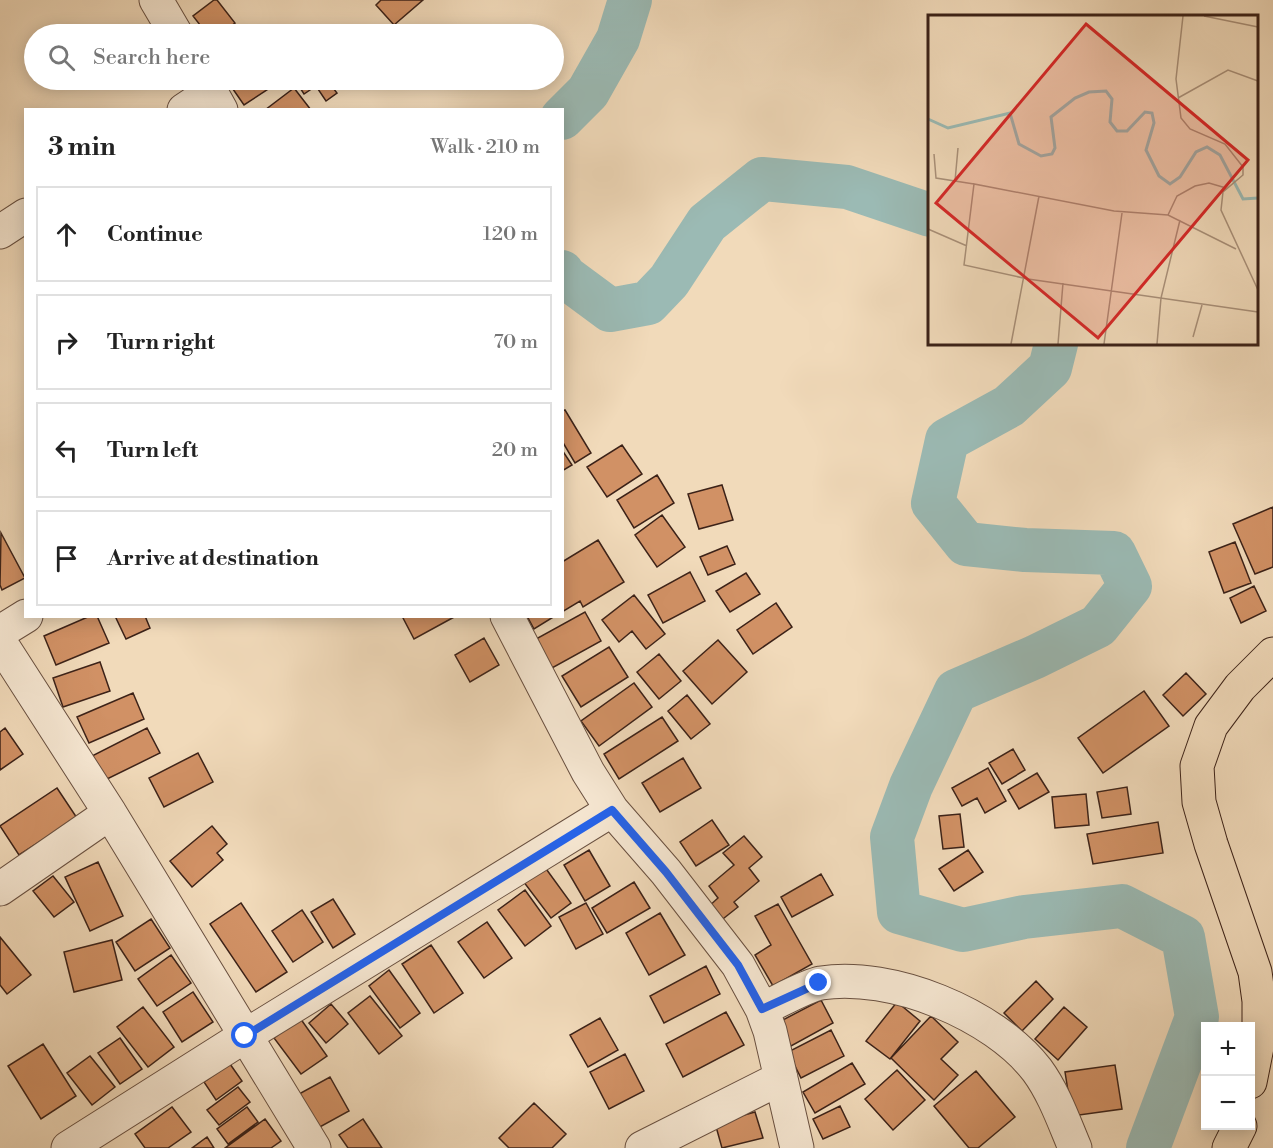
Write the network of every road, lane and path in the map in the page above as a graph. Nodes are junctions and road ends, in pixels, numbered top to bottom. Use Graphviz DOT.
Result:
graph roads {
  1 [pos="156,0"];
  2 [pos="170,24"];
  3 [pos="24,216"];
  4 [pos="0,232"];
  5 [pos="24,617"];
  6 [pos="508,618"];
  7 [pos="0,632"];
  8 [pos="0,642"];
  9 [pos="1273,654"];
  10 [pos="612,810"];
  11 [pos="110,813"];
  12 [pos="0,889"];
  13 [pos="762,1009"];
  14 [pos="245,1036"];
  15 [pos="1252,1076"];
  16 [pos="781,1078"];
  17 [pos="1238,1130"];
  18 [pos="69,1148"];
  19 [pos="314,1148"];
  20 [pos="642,1148"];
  21 [pos="797,1148"];
  22 [pos="1075,1148"];
  23 [pos="1229,1148"];
  1 -- 2 [label="street"];
  3 -- 4 [label="street"];
  5 -- 7 [label="street"];
  6 -- 10 [label="street"];
  8 -- 11 [label="street"];
  9 -- 15 [label="highway"];
  10 -- 13 [label="street"];
  10 -- 14 [label="street"];
  11 -- 12 [label="street"];
  11 -- 14 [label="street"];
  13 -- 16 [label="street"];
  13 -- 22 [label="street"];
  14 -- 18 [label="street"];
  14 -- 19 [label="street"];
  16 -- 20 [label="street"];
  16 -- 21 [label="street"];
  17 -- 23 [label="highway"];
}
